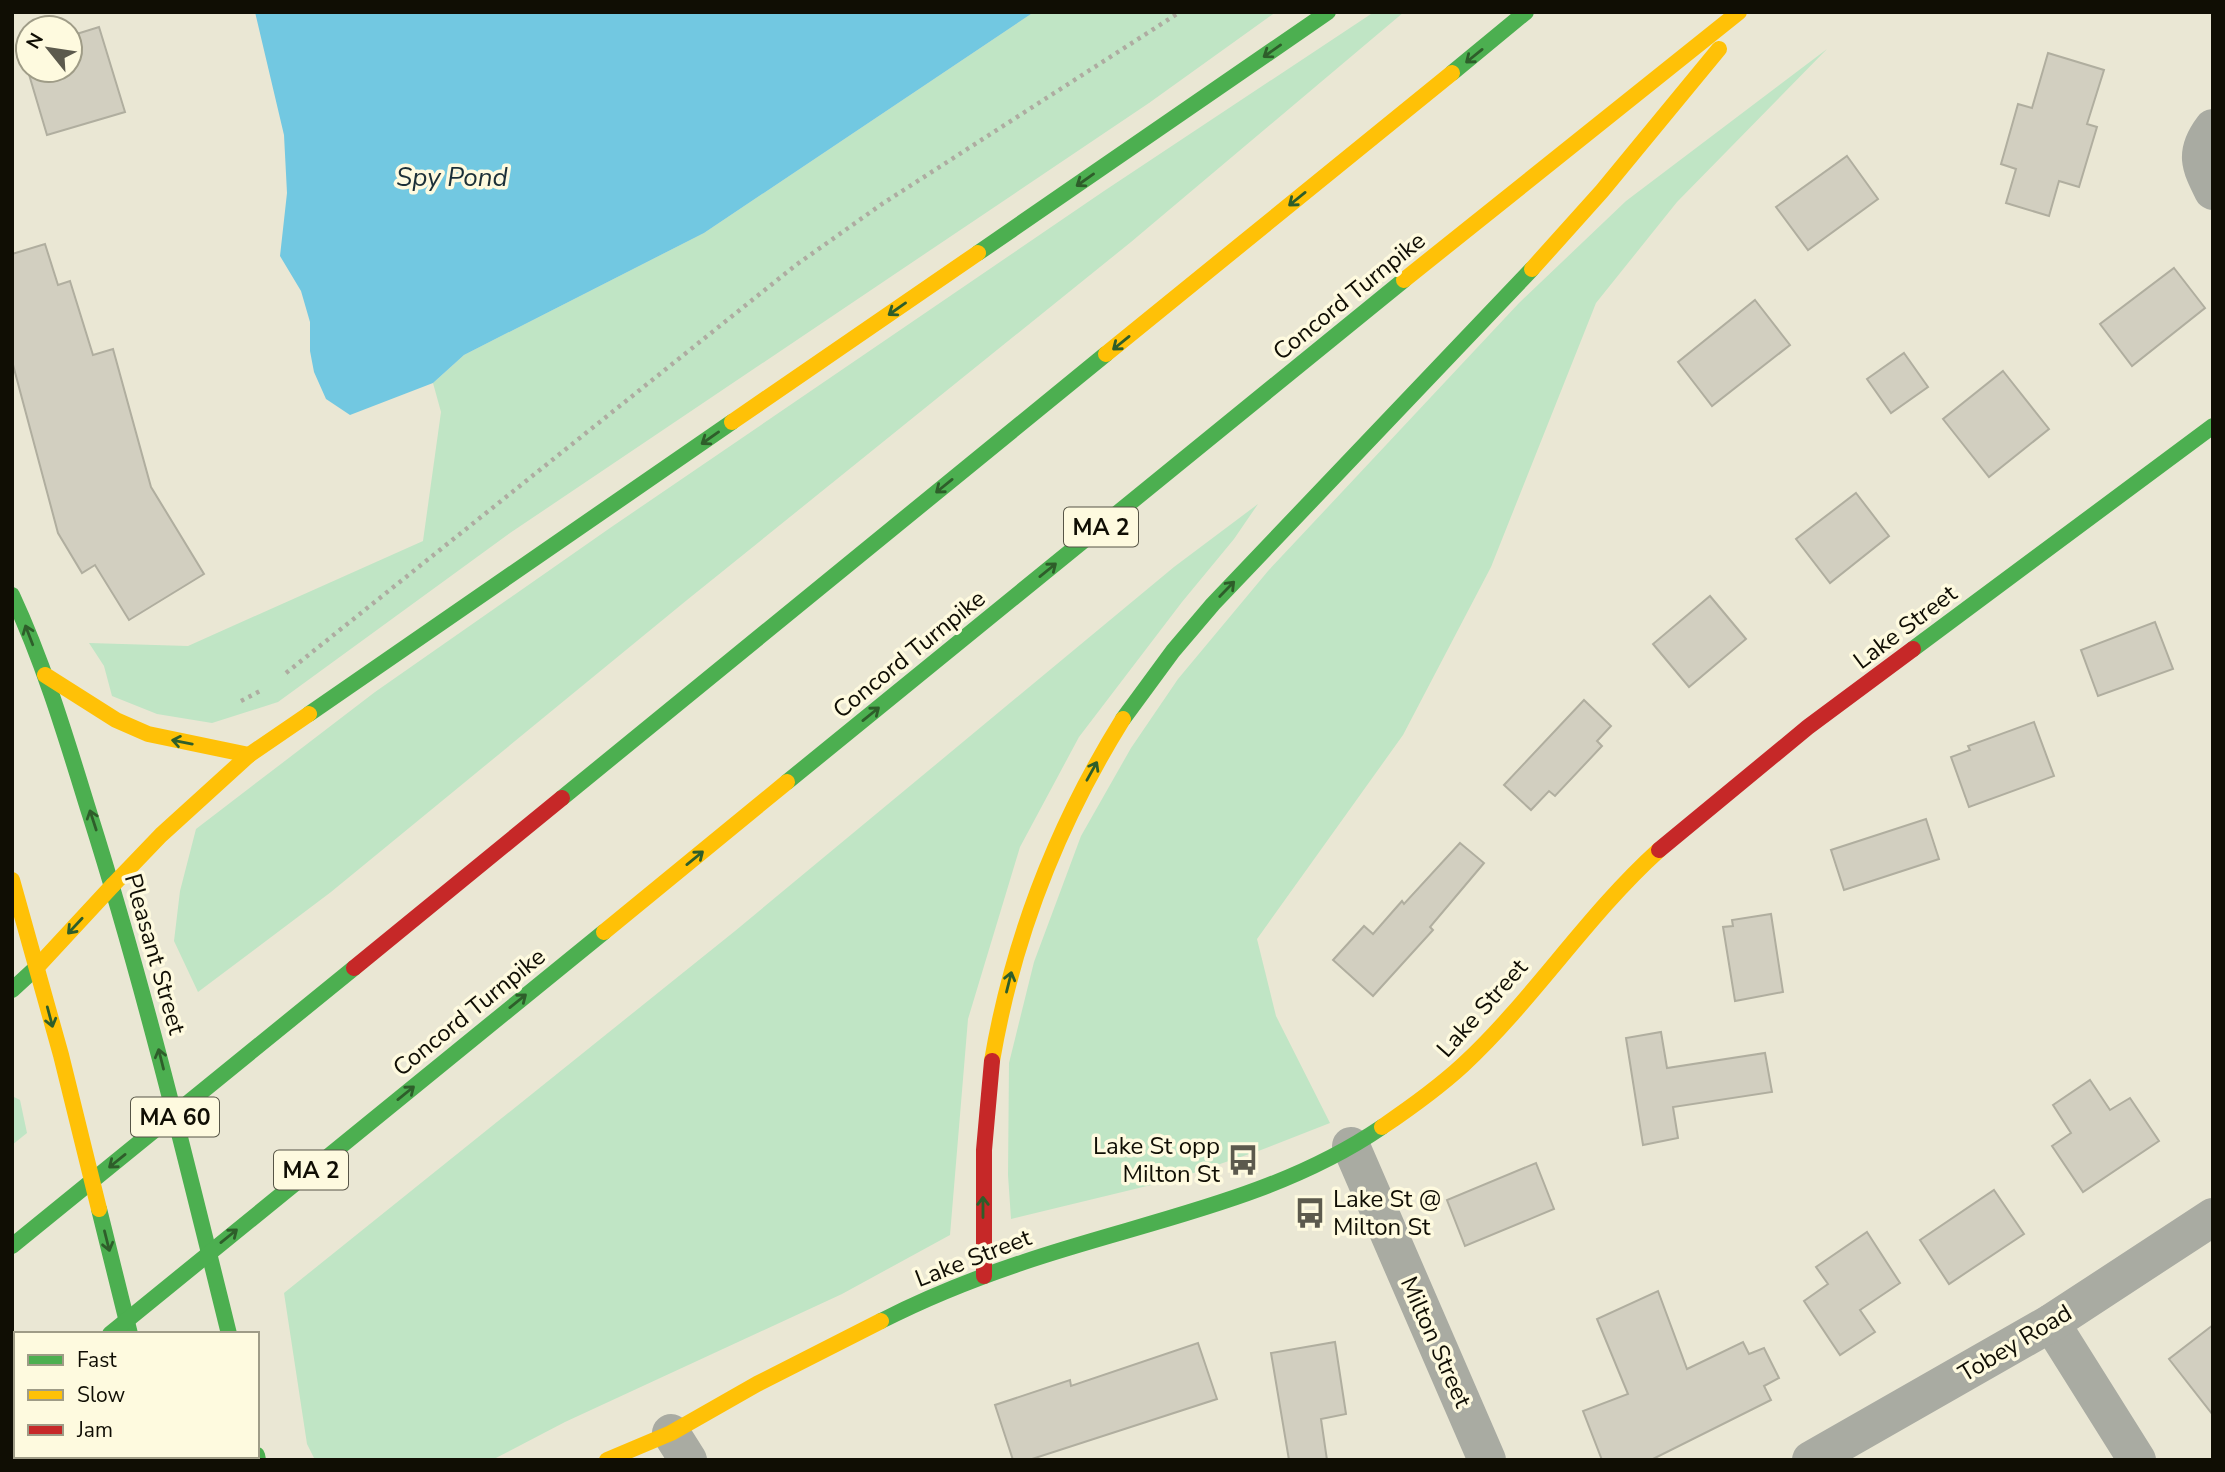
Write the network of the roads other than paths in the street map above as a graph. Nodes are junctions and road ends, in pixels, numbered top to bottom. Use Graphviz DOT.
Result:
graph roads {
  1 [pos="1328,12"];
  2 [pos="1526,12"];
  3 [pos="1739,12"];
  4 [pos="1750,12"];
  5 [pos="2213,128"];
  6 [pos="2213,191"];
  7 [pos="2213,426"];
  8 [pos="12,595"];
  9 [pos="45,676"];
  10 [pos="249,755"];
  11 [pos="12,880"];
  12 [pos="113,885"];
  13 [pos="37,967"];
  14 [pos="12,990"];
  15 [pos="1351,1146"];
  16 [pos="2213,1217"];
  17 [pos="12,1246"];
  18 [pos="984,1276"];
  19 [pos="2052,1323"];
  20 [pos="112,1332"];
  21 [pos="130,1332"];
  22 [pos="229,1332"];
  23 [pos="680,1446"];
  24 [pos="607,1460"];
  25 [pos="640,1460"];
  26 [pos="1487,1460"];
  27 [pos="1811,1460"];
  28 [pos="2137,1460"];
  1 -- 10 [label="main road, one-way"];
  2 -- 17 [label="main road, one-way"];
  20 -- 3 [label="main road, Concord Turnpike / MA 2, one-way"];
  18 -- 4 [label="main road, one-way"];
  5 -- 6 [label="street"];
  7 -- 15 [label="main road, Lake Street"];
  9 -- 8 [label="main road, Pleasant Street / MA 60, one-way"];
  10 -- 9 [label="main road, one-way"];
  12 -- 9 [label="main road, Pleasant Street / MA 60, one-way"];
  10 -- 12 [label="main road"];
  11 -- 13 [label="main road"];
  12 -- 13 [label="main road, one-way"];
  22 -- 12 [label="main road, Pleasant Street / MA 60, one-way"];
  13 -- 14 [label="main road"];
  13 -- 21 [label="main road, one-way"];
  15 -- 18 [label="main road, Lake Street"];
  15 -- 26 [label="street, Milton Street"];
  16 -- 19 [label="street, Tobey Road"];
  18 -- 23 [label="main road, Lake Street"];
  19 -- 27 [label="street, Tobey Road"];
  19 -- 28 [label="street"];
  23 -- 24 [label="main road, Lake Street"];
  23 -- 25 [label="main road, Lake Street"];
}
